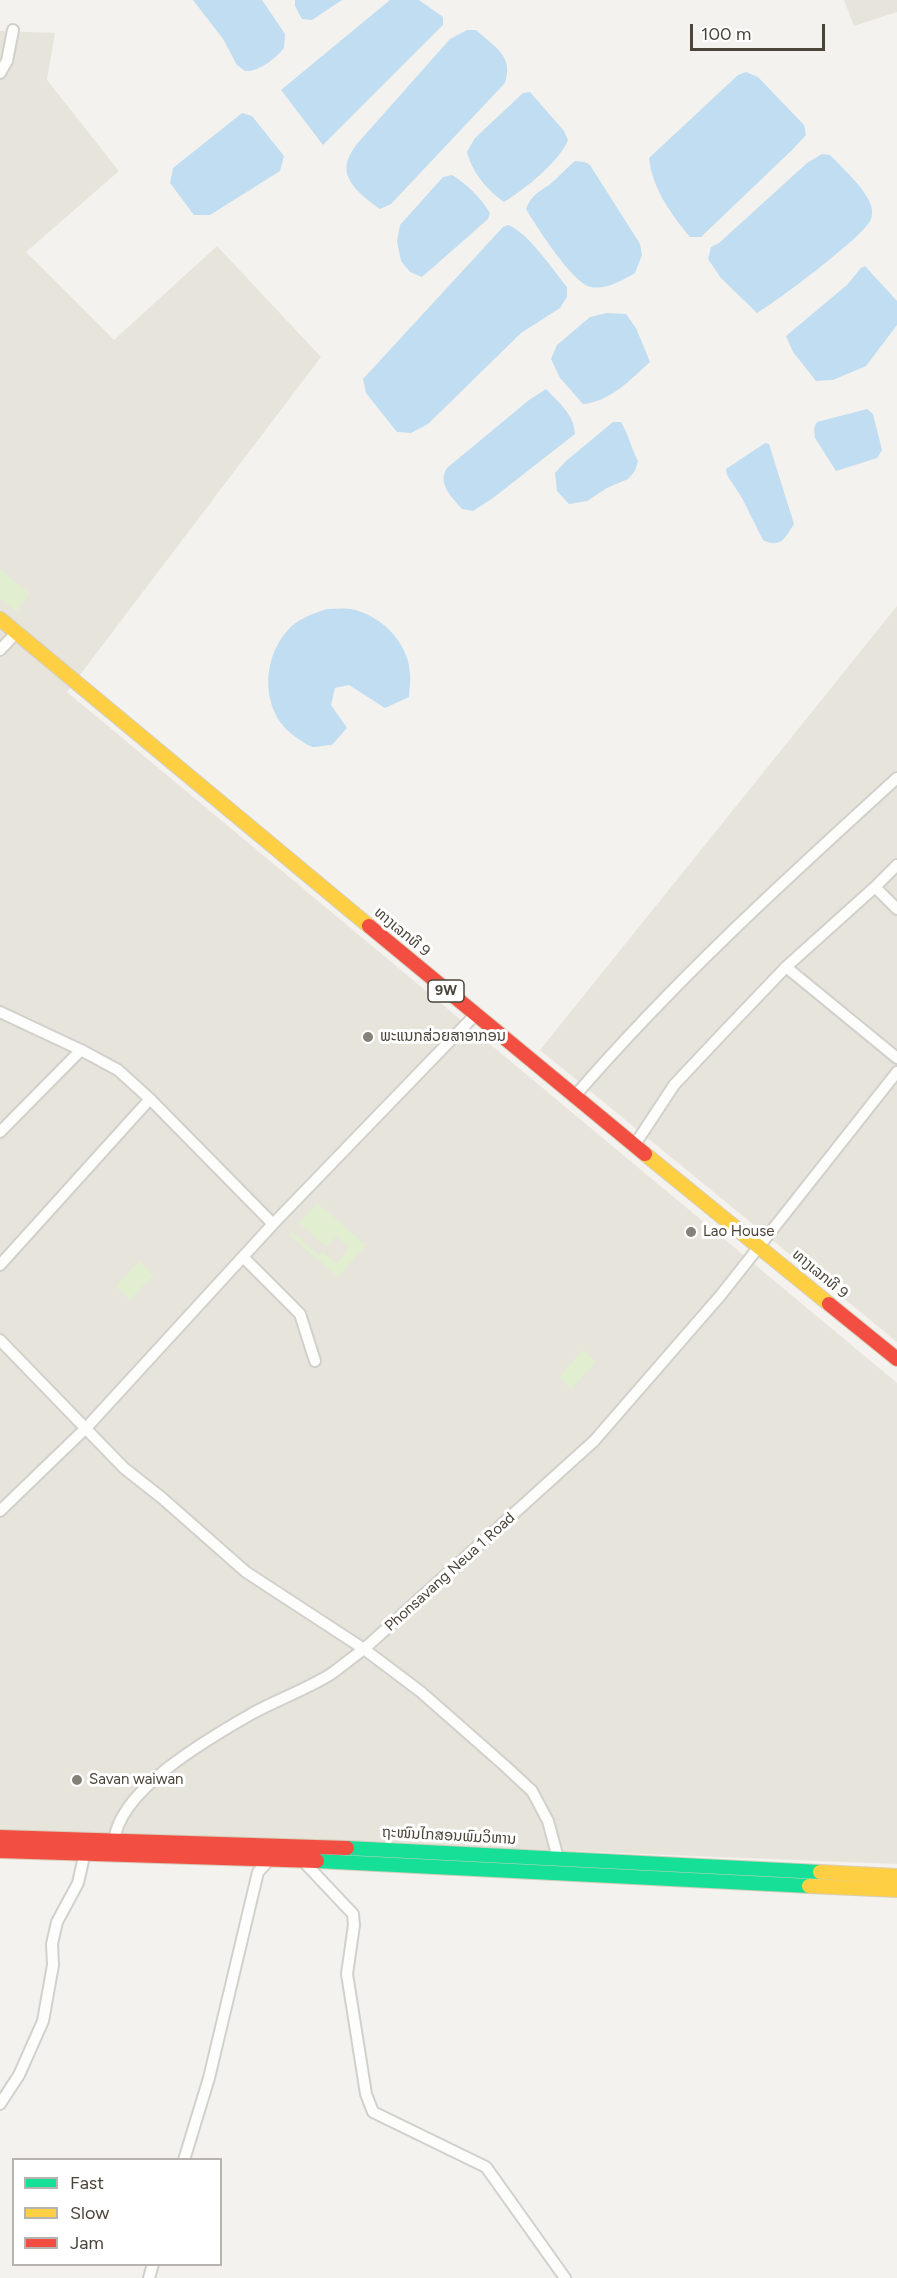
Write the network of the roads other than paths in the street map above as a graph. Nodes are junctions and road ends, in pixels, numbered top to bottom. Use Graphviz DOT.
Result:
graph roads {
  1 [pos="13,30"];
  2 [pos="0,73"];
  3 [pos="0,619"];
  4 [pos="16,633"];
  5 [pos="0,650"];
  6 [pos="897,778"];
  7 [pos="897,865"];
  8 [pos="875,887"];
  9 [pos="897,909"];
  10 [pos="786,967"];
  11 [pos="0,1012"];
  12 [pos="475,1015"];
  13 [pos="81,1050"];
  14 [pos="897,1058"];
  15 [pos="897,1072"];
  16 [pos="574,1097"];
  17 [pos="150,1099"];
  18 [pos="0,1116"];
  19 [pos="4,1128"];
  20 [pos="634,1146"];
  21 [pos="273,1224"];
  22 [pos="759,1245"];
  23 [pos="243,1257"];
  24 [pos="0,1265"];
  25 [pos="0,1340"];
  26 [pos="897,1359"];
  27 [pos="315,1361"];
  28 [pos="86,1428"];
  29 [pos="0,1511"];
  30 [pos="364,1649"];
  31 [pos="0,1837"];
  32 [pos="114,1846"];
  33 [pos="0,1851"];
  34 [pos="85,1852"];
  35 [pos="558,1858"];
  36 [pos="270,1859"];
  37 [pos="302,1860"];
  38 [pos="897,1876"];
  39 [pos="897,1890"];
  40 [pos="0,2104"];
  41 [pos="185,2158"];
  42 [pos="566,2278"];
  1 -- 2 [label="street"];
  3 -- 4 [label="main road, ທາງເລກທີ 9 / 9W"];
  4 -- 5 [label="street"];
  4 -- 12 [label="main road, ທາງເລກທີ 9 / 9W"];
  6 -- 16 [label="street"];
  7 -- 8 [label="street"];
  8 -- 9 [label="street"];
  8 -- 10 [label="street"];
  10 -- 14 [label="street"];
  10 -- 20 [label="street"];
  11 -- 13 [label="street"];
  12 -- 16 [label="main road, ທາງເລກທີ 9 / 9W"];
  12 -- 21 [label="street"];
  13 -- 17 [label="street"];
  13 -- 19 [label="street"];
  15 -- 22 [label="street, Phonsavang Neua 1 Road"];
  16 -- 20 [label="main road, ທາງເລກທີ 9 / 9W"];
  17 -- 21 [label="street"];
  17 -- 24 [label="street"];
  18 -- 19 [label="street"];
  20 -- 22 [label="main road, ທາງເລກທີ 9 / 9W"];
  21 -- 23 [label="street"];
  22 -- 26 [label="main road, ທາງເລກທີ 9 / 9W"];
  22 -- 30 [label="street, Phonsavang Neua 1 Road"];
  23 -- 27 [label="street"];
  23 -- 28 [label="street"];
  25 -- 28 [label="street"];
  28 -- 29 [label="street"];
  28 -- 30 [label="street"];
  30 -- 32 [label="street, Phonsavang Neua 1 Road"];
  30 -- 35 [label="street"];
  31 -- 32 [label="main road, ຖະໜົນໄກສອນພົມວິຫານ"];
  32 -- 34 [label="main road, ຖະໜົນໄກສອນພົມວິຫານ"];
  32 -- 35 [label="main road, ຖະໜົນໄກສອນພົມວິຫານ"];
  32 -- 36 [label="main road, ຖະໜົນໄກສອນພົມວິຫານ"];
  33 -- 34 [label="main road, ຖະໜົນໄກສອນພົມວິຫານ"];
  34 -- 40 [label="street"];
  35 -- 38 [label="main road, ຖະໜົນໄກສອນພົມວິຫານ"];
  36 -- 37 [label="main road, ຖະໜົນໄກສອນພົມວິຫານ"];
  36 -- 41 [label="street"];
  37 -- 39 [label="main road, ຖະໜົນໄກສອນພົມວິຫານ"];
  37 -- 42 [label="street"];
}
